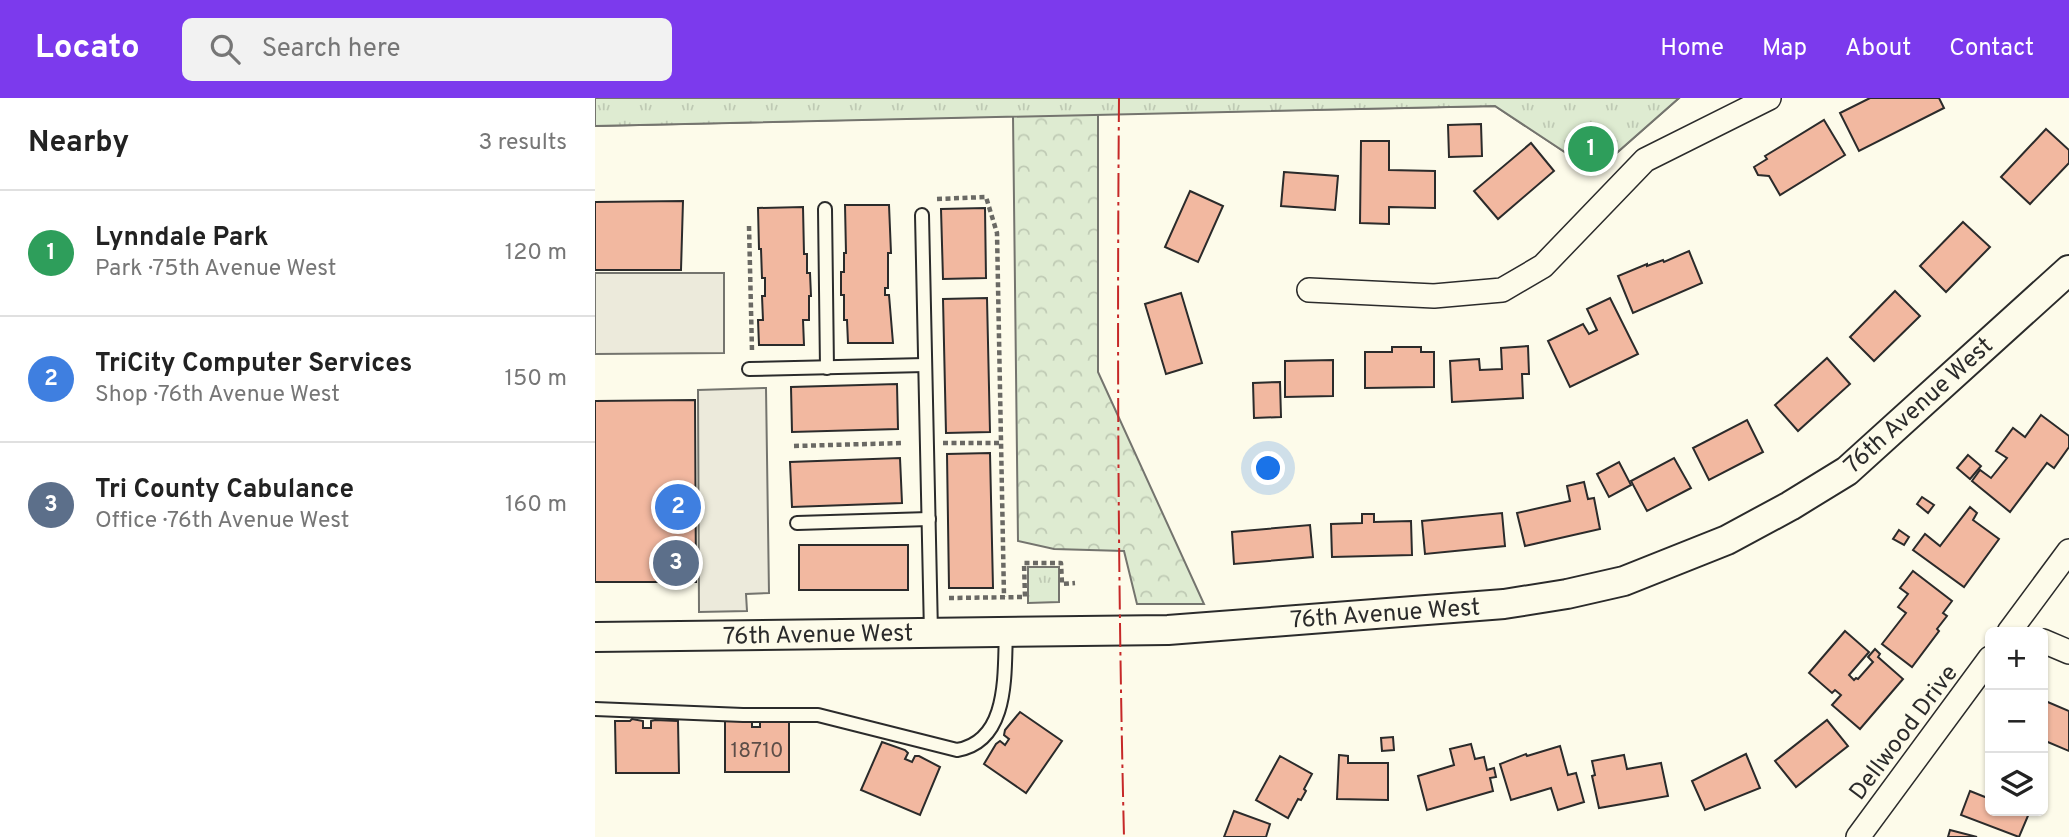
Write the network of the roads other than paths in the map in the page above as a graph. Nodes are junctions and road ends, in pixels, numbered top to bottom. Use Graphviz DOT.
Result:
graph roads {
  1 [pos="1769,98"];
  2 [pos="825,209"];
  3 [pos="922,215"];
  4 [pos="2069,270"];
  5 [pos="1310,290"];
  6 [pos="926,365"];
  7 [pos="827,368"];
  8 [pos="749,369"];
  9 [pos="929,519"];
  10 [pos="797,523"];
  11 [pos="2069,551"];
  12 [pos="2019,627"];
  13 [pos="1006,632"];
  14 [pos="932,633"];
  15 [pos="595,637"];
  16 [pos="2048,642"];
  17 [pos="2069,652"];
  18 [pos="1985,665"];
  19 [pos="595,709"];
  20 [pos="1858,837"];
  1 -- 5 [label="street"];
  2 -- 7 [label="lane"];
  3 -- 6 [label="lane"];
  4 -- 13 [label="street, 76th Avenue West"];
  6 -- 7 [label="lane"];
  6 -- 9 [label="lane"];
  7 -- 8 [label="lane"];
  9 -- 10 [label="lane"];
  9 -- 14 [label="lane"];
  11 -- 12 [label="street"];
  13 -- 14 [label="street, 76th Avenue West"];
  13 -- 19 [label="lane"];
  14 -- 15 [label="street, 76th Avenue West"];
  16 -- 17 [label="street"];
  18 -- 20 [label="street, Dellwood Drive"];
}
